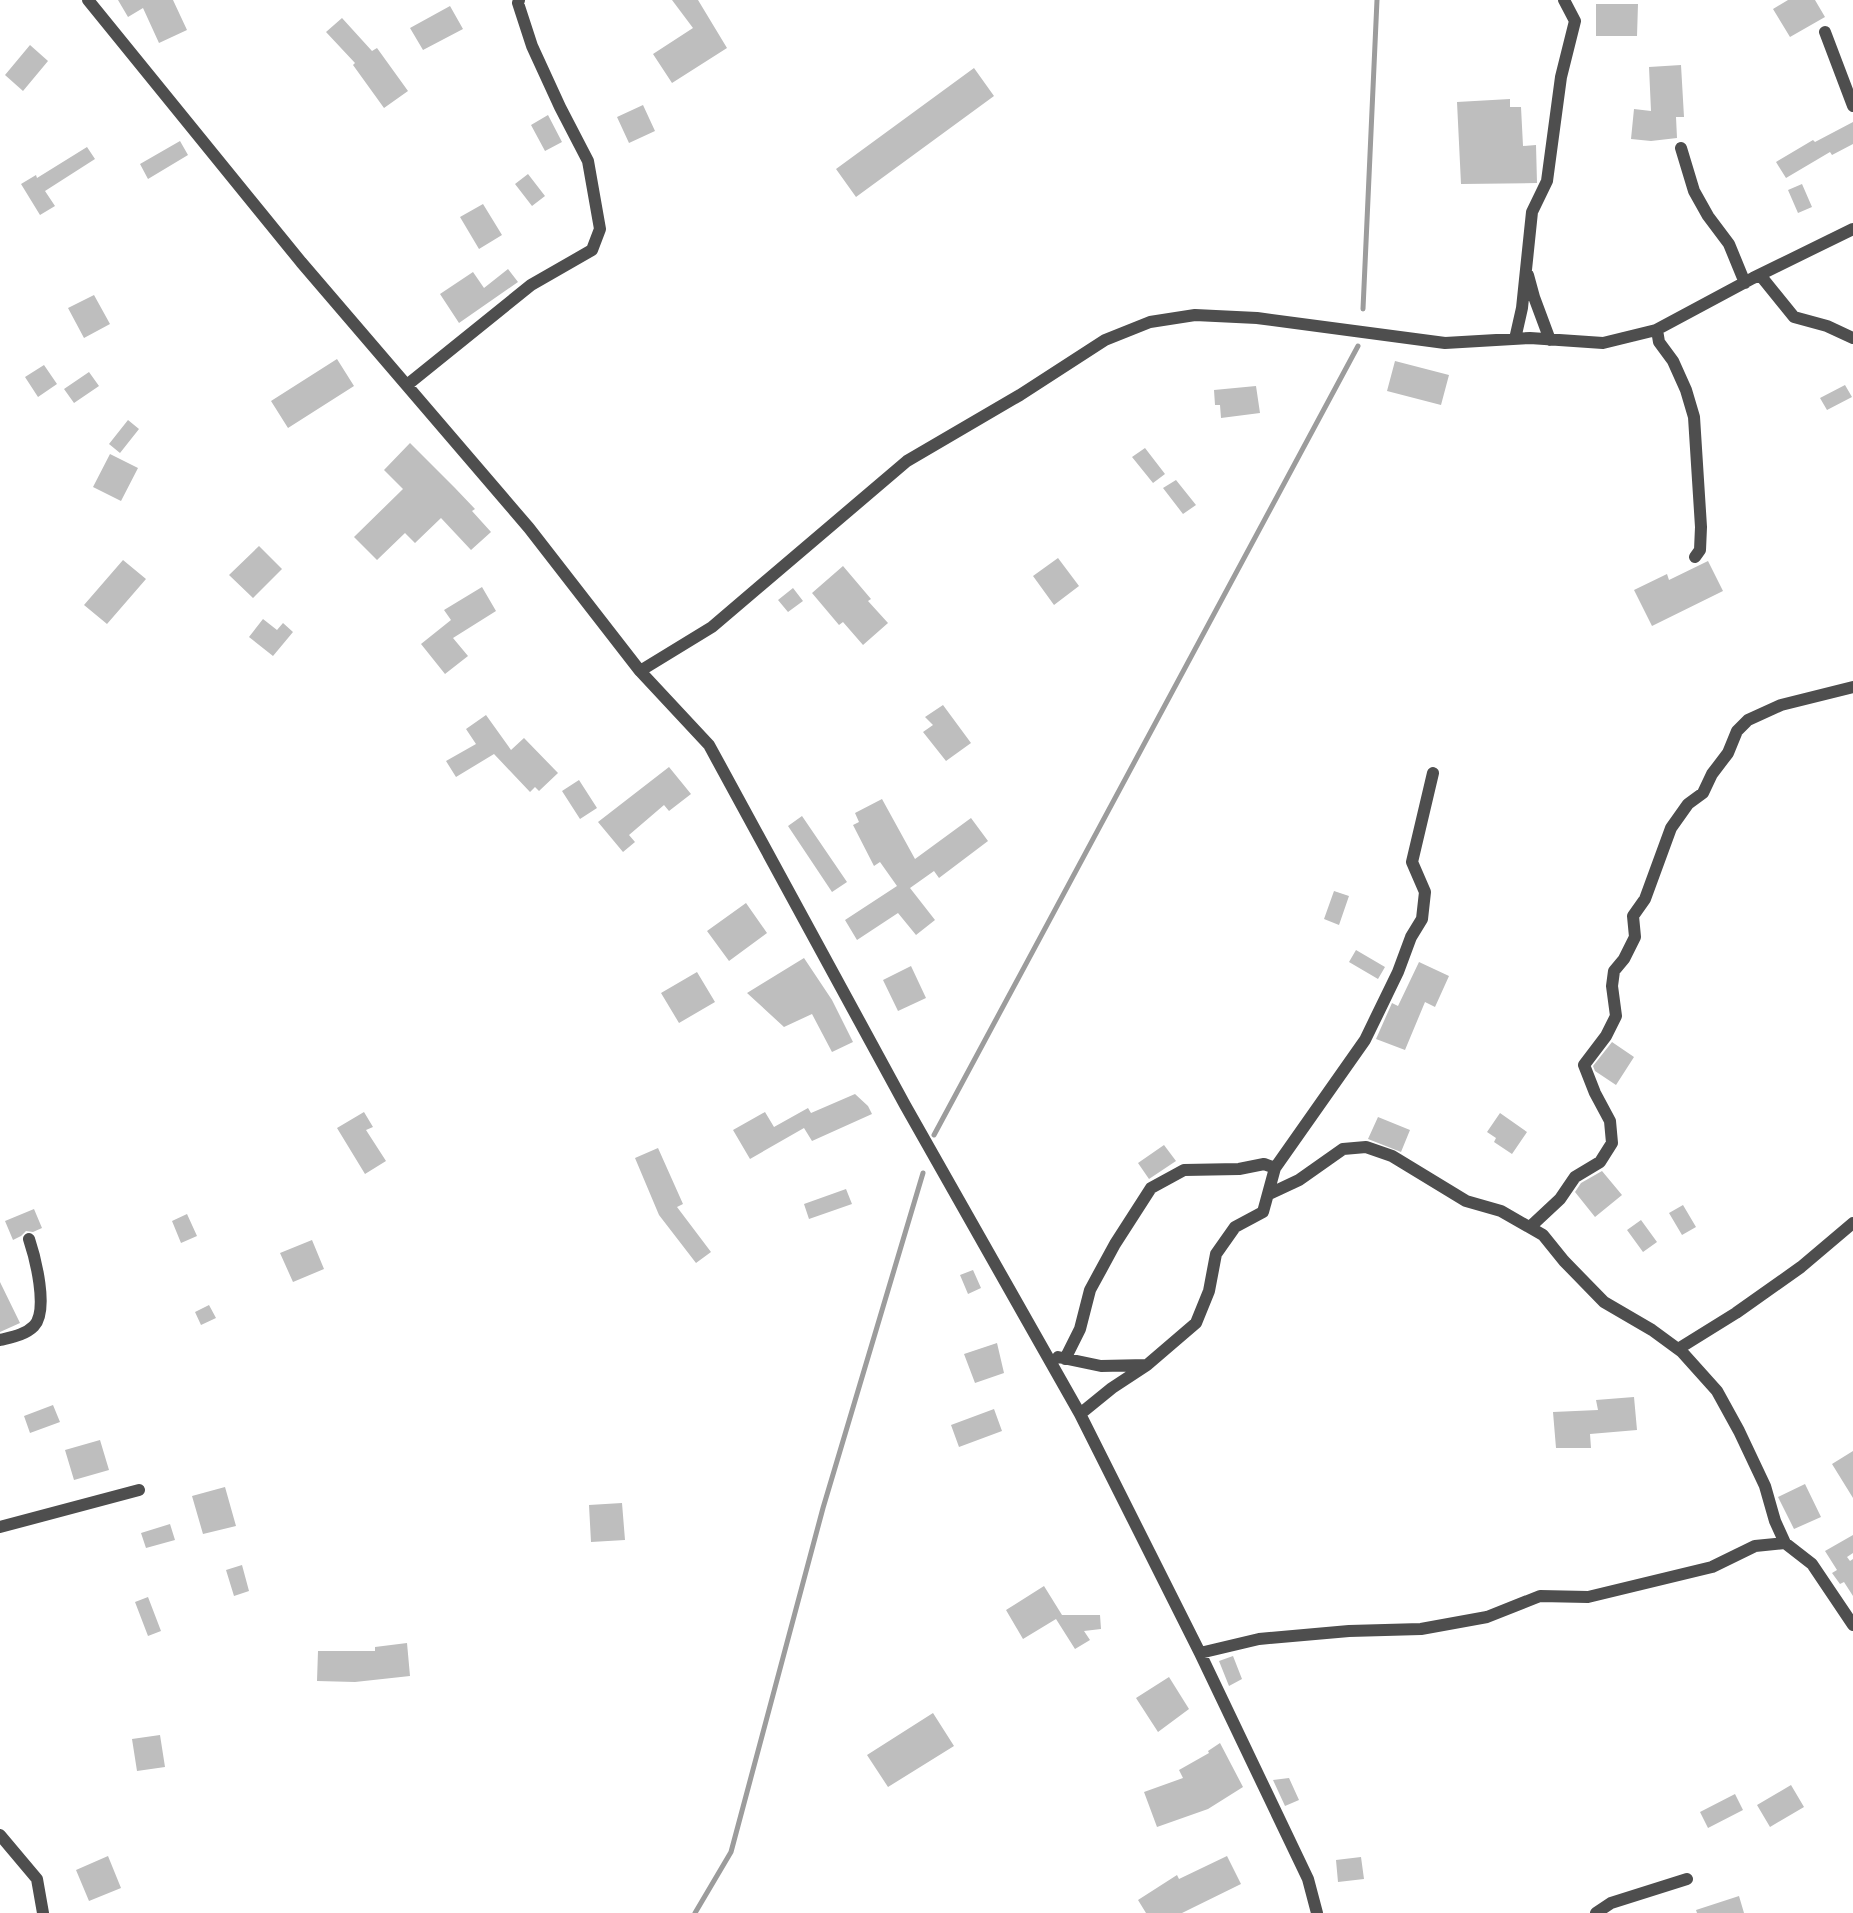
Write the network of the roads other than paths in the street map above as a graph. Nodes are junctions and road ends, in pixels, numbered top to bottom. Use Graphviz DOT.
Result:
graph roads {
  1 [pos="88,0"];
  2 [pos="519,0"];
  3 [pos="1564,0"];
  4 [pos="1825,32"];
  5 [pos="1853,105"];
  6 [pos="1681,148"];
  7 [pos="1853,229"];
  8 [pos="1526,268"];
  9 [pos="1760,275"];
  10 [pos="1745,283"];
  11 [pos="1657,330"];
  12 [pos="1853,338"];
  13 [pos="1515,339"];
  14 [pos="1550,340"];
  15 [pos="407,385"];
  16 [pos="1695,557"];
  17 [pos="640,671"];
  18 [pos="1853,687"];
  19 [pos="1433,773"];
  20 [pos="1275,1168"];
  21 [pos="1269,1194"];
  22 [pos="1853,1223"];
  23 [pos="1530,1227"];
  24 [pos="29,1239"];
  25 [pos="0,1340"];
  26 [pos="1678,1349"];
  27 [pos="1048,1355"];
  28 [pos="1065,1359"];
  29 [pos="1147,1365"];
  30 [pos="1080,1414"];
  31 [pos="139,1490"];
  32 [pos="0,1527"];
  33 [pos="1785,1543"];
  34 [pos="1853,1625"];
  35 [pos="1200,1653"];
  36 [pos="0,1834"];
  37 [pos="1687,1879"];
  38 [pos="43,1913"];
  39 [pos="1317,1913"];
  40 [pos="1596,1913"];
  1 -- 15 [label="street"];
  2 -- 15 [label="street"];
  3 -- 8 [label="street"];
  4 -- 5 [label="street"];
  6 -- 10 [label="street"];
  7 -- 9 [label="street"];
  8 -- 13 [label="street"];
  8 -- 14 [label="street"];
  9 -- 10 [label="street"];
  9 -- 12 [label="street"];
  10 -- 11 [label="street"];
  11 -- 14 [label="street"];
  11 -- 16 [label="street"];
  13 -- 14 [label="street"];
  13 -- 17 [label="street"];
  15 -- 17 [label="street"];
  17 -- 27 [label="street"];
  18 -- 23 [label="street"];
  19 -- 20 [label="street"];
  20 -- 21 [label="street"];
  20 -- 28 [label="street"];
  21 -- 23 [label="street"];
  21 -- 29 [label="street"];
  22 -- 26 [label="street"];
  23 -- 26 [label="street"];
  24 -- 25 [label="street"];
  26 -- 33 [label="street"];
  27 -- 28 [label="street"];
  27 -- 30 [label="street"];
  28 -- 29 [label="street"];
  29 -- 30 [label="street"];
  30 -- 35 [label="street"];
  31 -- 32 [label="street"];
  33 -- 34 [label="street"];
  33 -- 35 [label="street"];
  35 -- 39 [label="street"];
  36 -- 38 [label="street"];
  37 -- 40 [label="street"];
}
